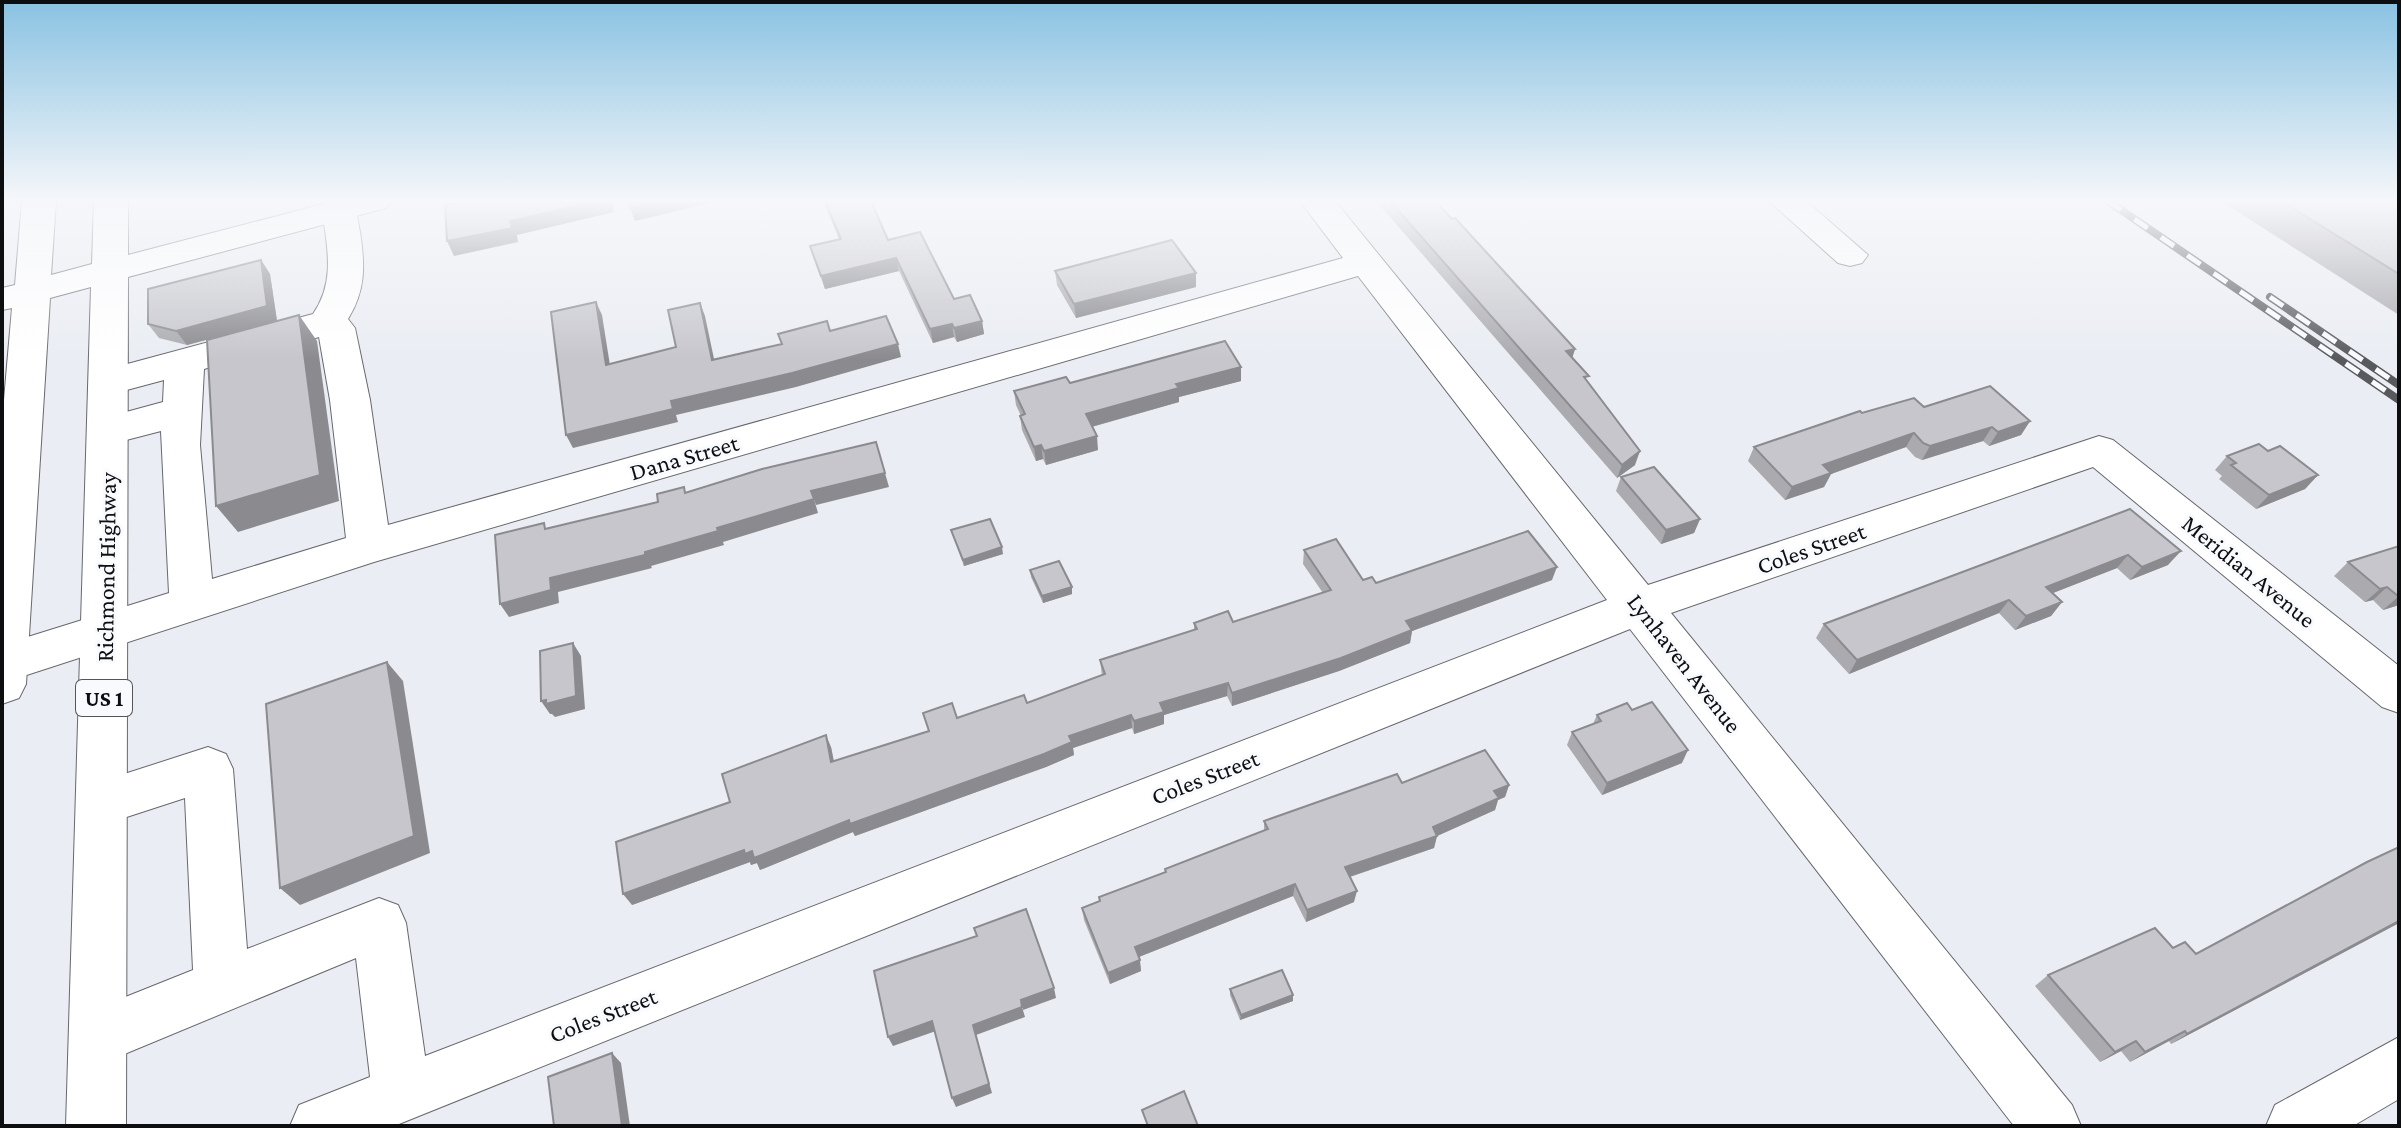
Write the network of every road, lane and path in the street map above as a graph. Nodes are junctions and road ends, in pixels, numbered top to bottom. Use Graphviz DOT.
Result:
graph roads {
  1 [pos="25,254"];
  2 [pos="113,254"];
  3 [pos="116,254"];
  4 [pos="344,254"];
  5 [pos="1361,254"];
  6 [pos="109,255"];
  7 [pos="1368,262"];
  8 [pos="18,280"];
  9 [pos="326,323"];
  10 [pos="185,361"];
  11 [pos="14,376"];
  12 [pos="108,382"];
  13 [pos="182,411"];
  14 [pos="107,431"];
  15 [pos="2099,450"];
  16 [pos="369,547"];
  17 [pos="6,568"];
  18 [pos="192,604"];
  19 [pos="1640,606"];
  20 [pos="106,631"];
  21 [pos="3,674"];
  22 [pos="2399,693"];
  23 [pos="102,803"];
  24 [pos="222,986"];
  25 [pos="98,1036"];
  26 [pos="2399,1066"];
  27 [pos="401,1094"];
  28 [pos="96,1126"];
  29 [pos="320,1126"];
  30 [pos="2051,1126"];
  31 [pos="2296,1126"];
  1 -- 8 [label="street"];
  2 -- 6 [label="street"];
  3 -- 6 [label="street"];
  4 -- 9 [label="street"];
  5 -- 7 [label="street, Lynhaven Avenue"];
  6 -- 8 [label="street"];
  6 -- 12 [label="street, Richmond Highway / US 1"];
  7 -- 16 [label="street, Dana Street"];
  7 -- 19 [label="street, Lynhaven Avenue"];
  8 -- 11 [label="street"];
  9 -- 10 [label="street"];
  9 -- 16 [label="street"];
  10 -- 12 [label="street"];
  10 -- 13 [label="street"];
  11 -- 17 [label="street"];
  12 -- 14 [label="street, Richmond Highway / US 1"];
  13 -- 14 [label="street"];
  13 -- 18 [label="street"];
  14 -- 20 [label="street, Richmond Highway / US 1"];
  15 -- 19 [label="street, Coles Street"];
  15 -- 22 [label="street, Meridian Avenue"];
  16 -- 18 [label="street, Dana Street"];
  17 -- 21 [label="street"];
  18 -- 20 [label="street, Dana Street"];
  19 -- 27 [label="street, Coles Street"];
  19 -- 30 [label="street, Lynhaven Avenue"];
  20 -- 21 [label="street, Dana Street"];
  20 -- 23 [label="street, Richmond Highway / US 1"];
  23 -- 24 [label="street"];
  23 -- 25 [label="street, Richmond Highway / US 1"];
  24 -- 25 [label="street"];
  24 -- 27 [label="street"];
  25 -- 28 [label="street, Richmond Highway / US 1"];
  26 -- 31 [label="street"];
  27 -- 29 [label="street, Coles Street"];
}
